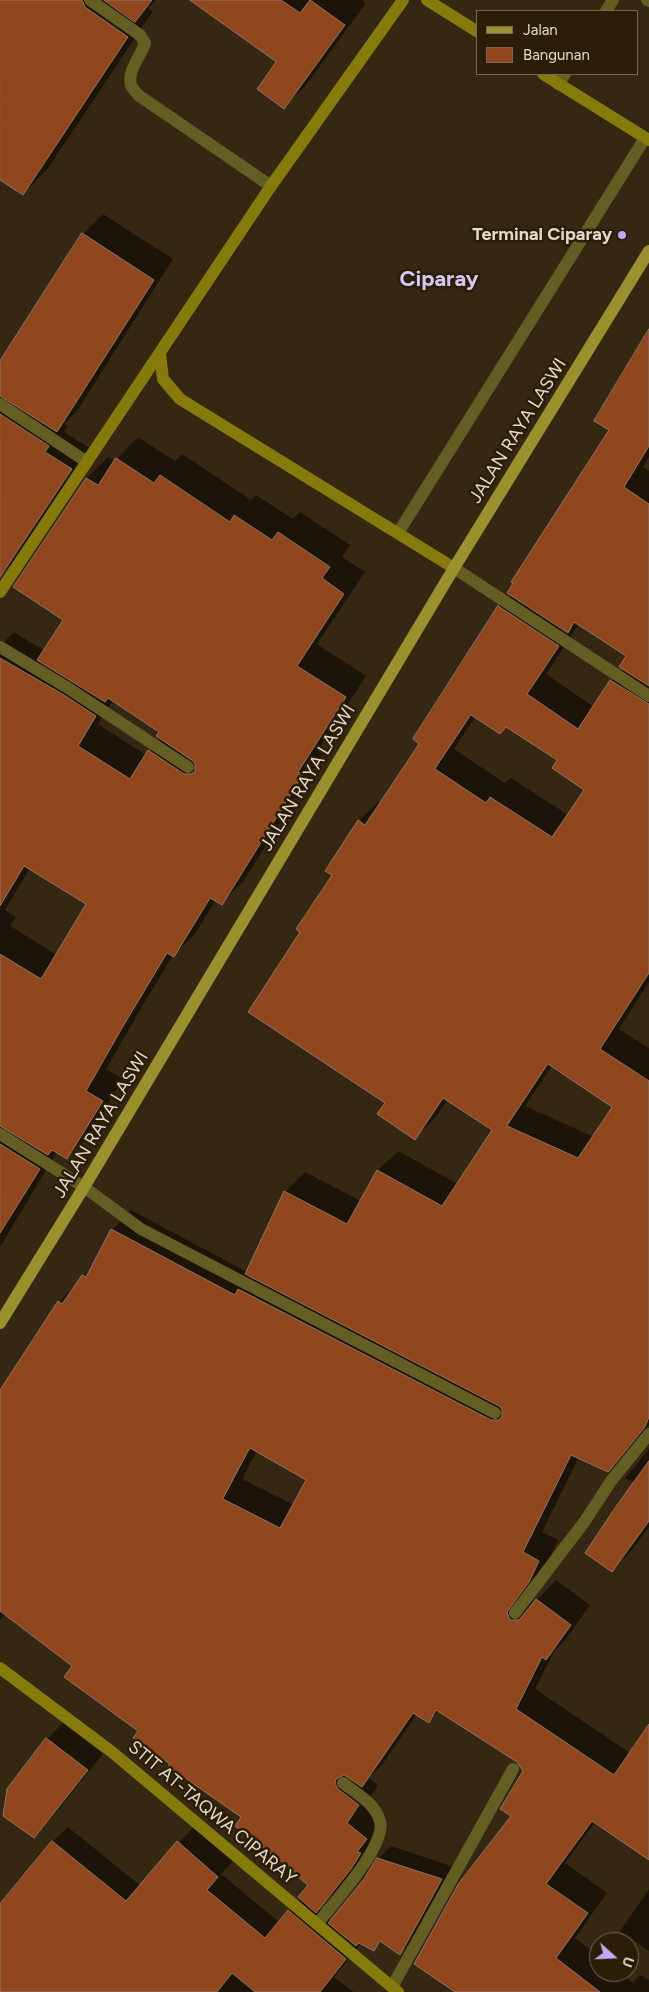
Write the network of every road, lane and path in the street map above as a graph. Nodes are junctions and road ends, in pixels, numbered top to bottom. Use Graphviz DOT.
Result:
graph roads {
  1 [pos="90,0"];
  2 [pos="402,0"];
  3 [pos="427,0"];
  4 [pos="477,31"];
  5 [pos="547,75"];
  6 [pos="561,79"];
  7 [pos="647,139"];
  8 [pos="271,186"];
  9 [pos="649,252"];
  10 [pos="160,354"];
  11 [pos="0,404"];
  12 [pos="87,462"];
  13 [pos="398,533"];
  14 [pos="454,568"];
  15 [pos="0,592"];
  16 [pos="0,647"];
  17 [pos="649,696"];
  18 [pos="188,767"];
  19 [pos="0,1134"];
  20 [pos="84,1187"];
  21 [pos="0,1323"];
  22 [pos="495,1413"];
  23 [pos="649,1434"];
  24 [pos="515,1613"];
  25 [pos="0,1668"];
  26 [pos="513,1769"];
  27 [pos="343,1783"];
  28 [pos="317,1924"];
  29 [pos="395,1989"];
  1 -- 8 [label="street"];
  2 -- 8 [label="main road"];
  3 -- 4 [label="main road"];
  5 -- 6 [label="main road"];
  6 -- 7 [label="main road"];
  7 -- 13 [label="street"];
  8 -- 10 [label="main road"];
  9 -- 14 [label="main road, JALAN RAYA LASWI"];
  10 -- 12 [label="main road"];
  10 -- 13 [label="main road"];
  11 -- 12 [label="street"];
  12 -- 15 [label="main road"];
  13 -- 14 [label="main road"];
  14 -- 17 [label="street"];
  14 -- 20 [label="main road, JALAN RAYA LASWI"];
  16 -- 18 [label="street"];
  19 -- 20 [label="street"];
  20 -- 21 [label="main road, JALAN RAYA LASWI"];
  20 -- 22 [label="street"];
  23 -- 24 [label="street"];
  25 -- 28 [label="main road, STIT AT-TAQWA CIPARAY"];
  26 -- 29 [label="street"];
  27 -- 28 [label="street"];
  28 -- 29 [label="main road, STIT AT-TAQWA CIPARAY"];
}
